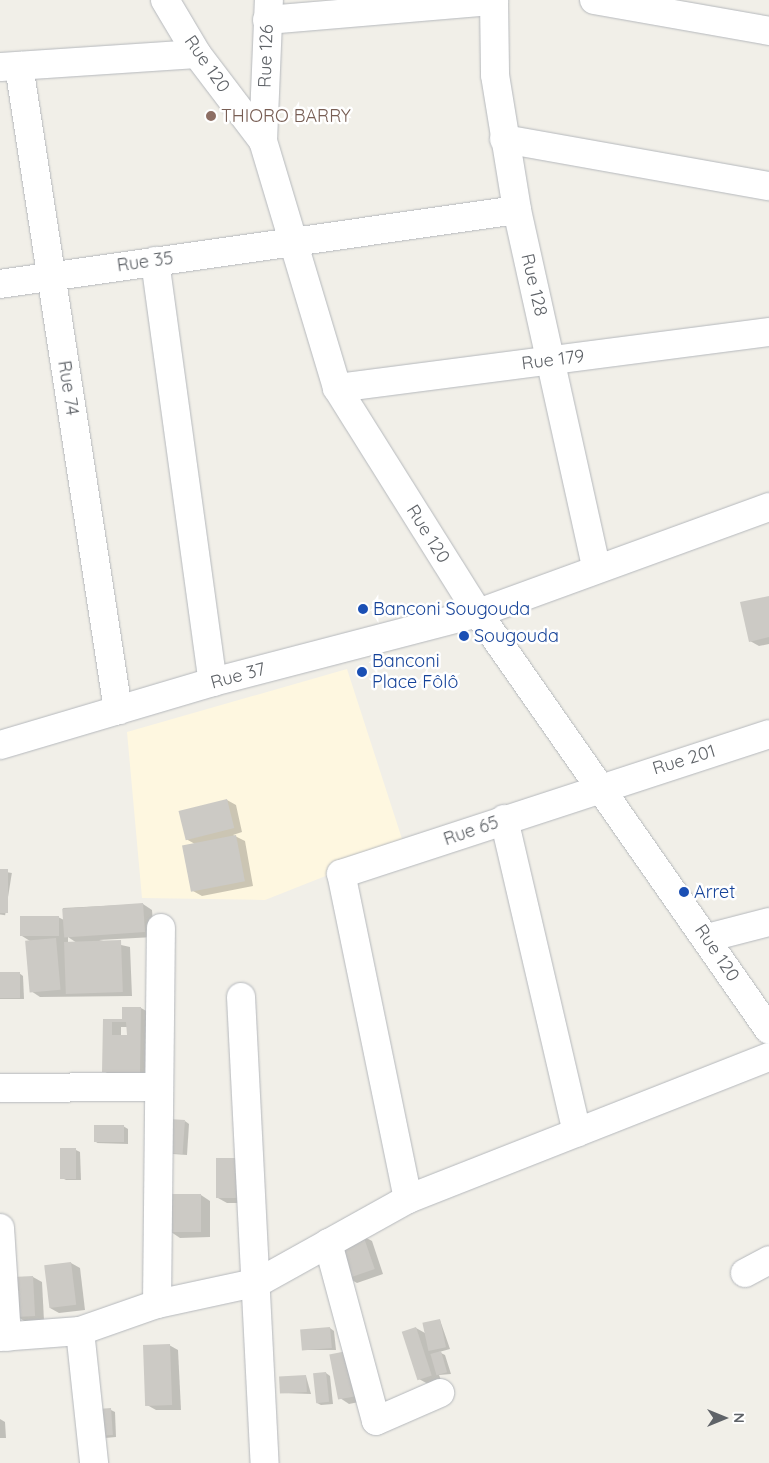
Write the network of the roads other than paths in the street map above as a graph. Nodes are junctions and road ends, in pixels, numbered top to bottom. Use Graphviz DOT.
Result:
graph roads {
  1 [pos="165,0"];
  2 [pos="594,0"];
  3 [pos="494,1"];
  4 [pos="268,10"];
  5 [pos="769,31"];
  6 [pos="197,54"];
  7 [pos="9,66"];
  8 [pos="504,139"];
  9 [pos="263,141"];
  10 [pos="769,186"];
  11 [pos="517,210"];
  12 [pos="290,243"];
  13 [pos="155,261"];
  14 [pos="50,276"];
  15 [pos="0,284"];
  16 [pos="769,332"];
  17 [pos="550,360"];
  18 [pos="337,388"];
  19 [pos="769,507"];
  20 [pos="596,568"];
  21 [pos="478,613"];
  22 [pos="213,682"];
  23 [pos="118,710"];
  24 [pos="769,734"];
  25 [pos="0,745"];
  26 [pos="600,786"];
  27 [pos="504,819"];
  28 [pos="769,922"];
  29 [pos="160,928"];
  30 [pos="707,938"];
  31 [pos="241,997"];
  32 [pos="769,1030"];
  33 [pos="769,1057"];
  34 [pos="159,1087"];
  35 [pos="0,1088"];
  36 [pos="577,1133"];
  37 [pos="408,1199"];
  38 [pos="0,1228"];
  39 [pos="328,1243"];
  40 [pos="769,1260"];
  41 [pos="745,1273"];
  42 [pos="259,1282"];
  43 [pos="157,1304"];
  44 [pos="80,1330"];
  45 [pos="4,1337"];
  46 [pos="440,1393"];
  47 [pos="94,1463"];
  48 [pos="264,1463"];
  1 -- 6 [label="street, Rue 120"];
  2 -- 5 [label="street"];
  3 -- 4 [label="street"];
  3 -- 8 [label="street, Rue 128"];
  4 -- 9 [label="street, Rue 126"];
  6 -- 7 [label="street"];
  6 -- 9 [label="street, Rue 120"];
  7 -- 14 [label="street, Rue 74"];
  8 -- 10 [label="street"];
  8 -- 11 [label="street, Rue 128"];
  9 -- 12 [label="street, Rue 120"];
  11 -- 12 [label="street, Rue 35"];
  11 -- 17 [label="street, Rue 128"];
  12 -- 13 [label="street, Rue 35"];
  12 -- 18 [label="street, Rue 120"];
  13 -- 14 [label="street, Rue 35"];
  13 -- 22 [label="street"];
  14 -- 15 [label="street, Rue 35"];
  14 -- 23 [label="street, Rue 74"];
  16 -- 17 [label="street, Rue 179"];
  17 -- 18 [label="street, Rue 179"];
  17 -- 20 [label="street, Rue 128"];
  18 -- 21 [label="street, Rue 120"];
  19 -- 20 [label="street, Rue 37"];
  20 -- 21 [label="street, Rue 37"];
  21 -- 22 [label="street, Rue 37"];
  21 -- 26 [label="street, Rue 120"];
  22 -- 23 [label="street, Rue 37"];
  23 -- 25 [label="street, Rue 37"];
  24 -- 26 [label="street, Rue 201"];
  26 -- 27 [label="street, Rue 65"];
  26 -- 30 [label="street, Rue 120"];
  27 -- 36 [label="street"];
  27 -- 37 [label="street, Rue 65"];
  28 -- 30 [label="street"];
  29 -- 34 [label="street"];
  30 -- 32 [label="street, Rue 120"];
  31 -- 42 [label="street"];
  33 -- 36 [label="street"];
  34 -- 35 [label="street"];
  34 -- 43 [label="street"];
  36 -- 37 [label="street"];
  37 -- 39 [label="street"];
  38 -- 45 [label="street"];
  39 -- 42 [label="street"];
  39 -- 46 [label="street"];
  40 -- 41 [label="street"];
  42 -- 43 [label="street"];
  42 -- 48 [label="street"];
  43 -- 44 [label="street"];
  44 -- 45 [label="street"];
  44 -- 47 [label="street"];
}
